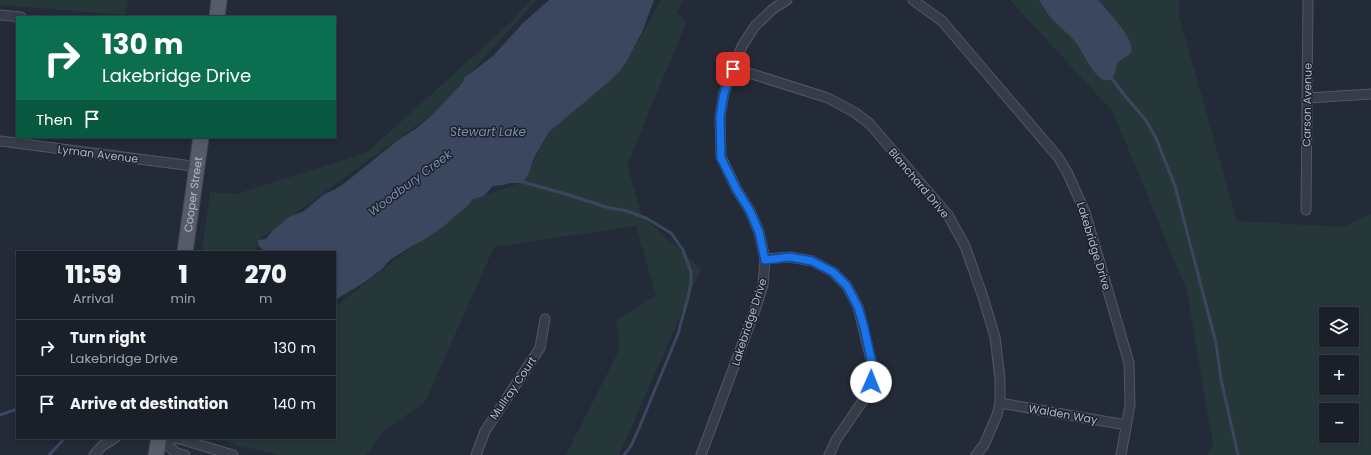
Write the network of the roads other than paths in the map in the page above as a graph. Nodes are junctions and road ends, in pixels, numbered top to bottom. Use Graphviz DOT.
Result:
graph roads {
  1 [pos="219,0"];
  2 [pos="787,0"];
  3 [pos="914,0"];
  4 [pos="1308,0"];
  5 [pos="0,15"];
  6 [pos="217,16"];
  7 [pos="16,17"];
  8 [pos="733,69"];
  9 [pos="1371,94"];
  10 [pos="1307,98"];
  11 [pos="201,138"];
  12 [pos="0,141"];
  13 [pos="196,168"];
  14 [pos="1306,210"];
  15 [pos="185,251"];
  16 [pos="765,260"];
  17 [pos="545,319"];
  18 [pos="1000,403"];
  19 [pos="1126,425"];
  20 [pos="113,439"];
  21 [pos="158,439"];
  22 [pos="159,439"];
  23 [pos="180,439"];
  24 [pos="94,455"];
  25 [pos="156,455"];
  26 [pos="185,455"];
  27 [pos="233,455"];
  28 [pos="476,455"];
  29 [pos="701,455"];
  30 [pos="829,455"];
  31 [pos="976,455"];
  32 [pos="1121,455"];
  1 -- 6 [label="main road"];
  2 -- 8 [label="street, Lakebridge Drive"];
  3 -- 19 [label="street, Lakebridge Drive"];
  4 -- 10 [label="street, Carson Avenue"];
  5 -- 7 [label="street"];
  8 -- 16 [label="street, Lakebridge Drive"];
  8 -- 18 [label="street, Blanchard Drive"];
  9 -- 10 [label="street"];
  10 -- 14 [label="street, Carson Avenue"];
  11 -- 13 [label="main road, Cooper Street"];
  12 -- 13 [label="street, Lyman Avenue"];
  13 -- 15 [label="main road, Cooper Street"];
  16 -- 29 [label="street, Lakebridge Drive"];
  16 -- 30 [label="street"];
  17 -- 28 [label="street, Mullray Court"];
  18 -- 19 [label="street, Walden Way"];
  18 -- 31 [label="street, Blanchard Drive"];
  19 -- 32 [label="street, Lakebridge Drive"];
  20 -- 24 [label="street"];
  21 -- 25 [label="main road"];
  22 -- 26 [label="street"];
  23 -- 27 [label="street"];
}
